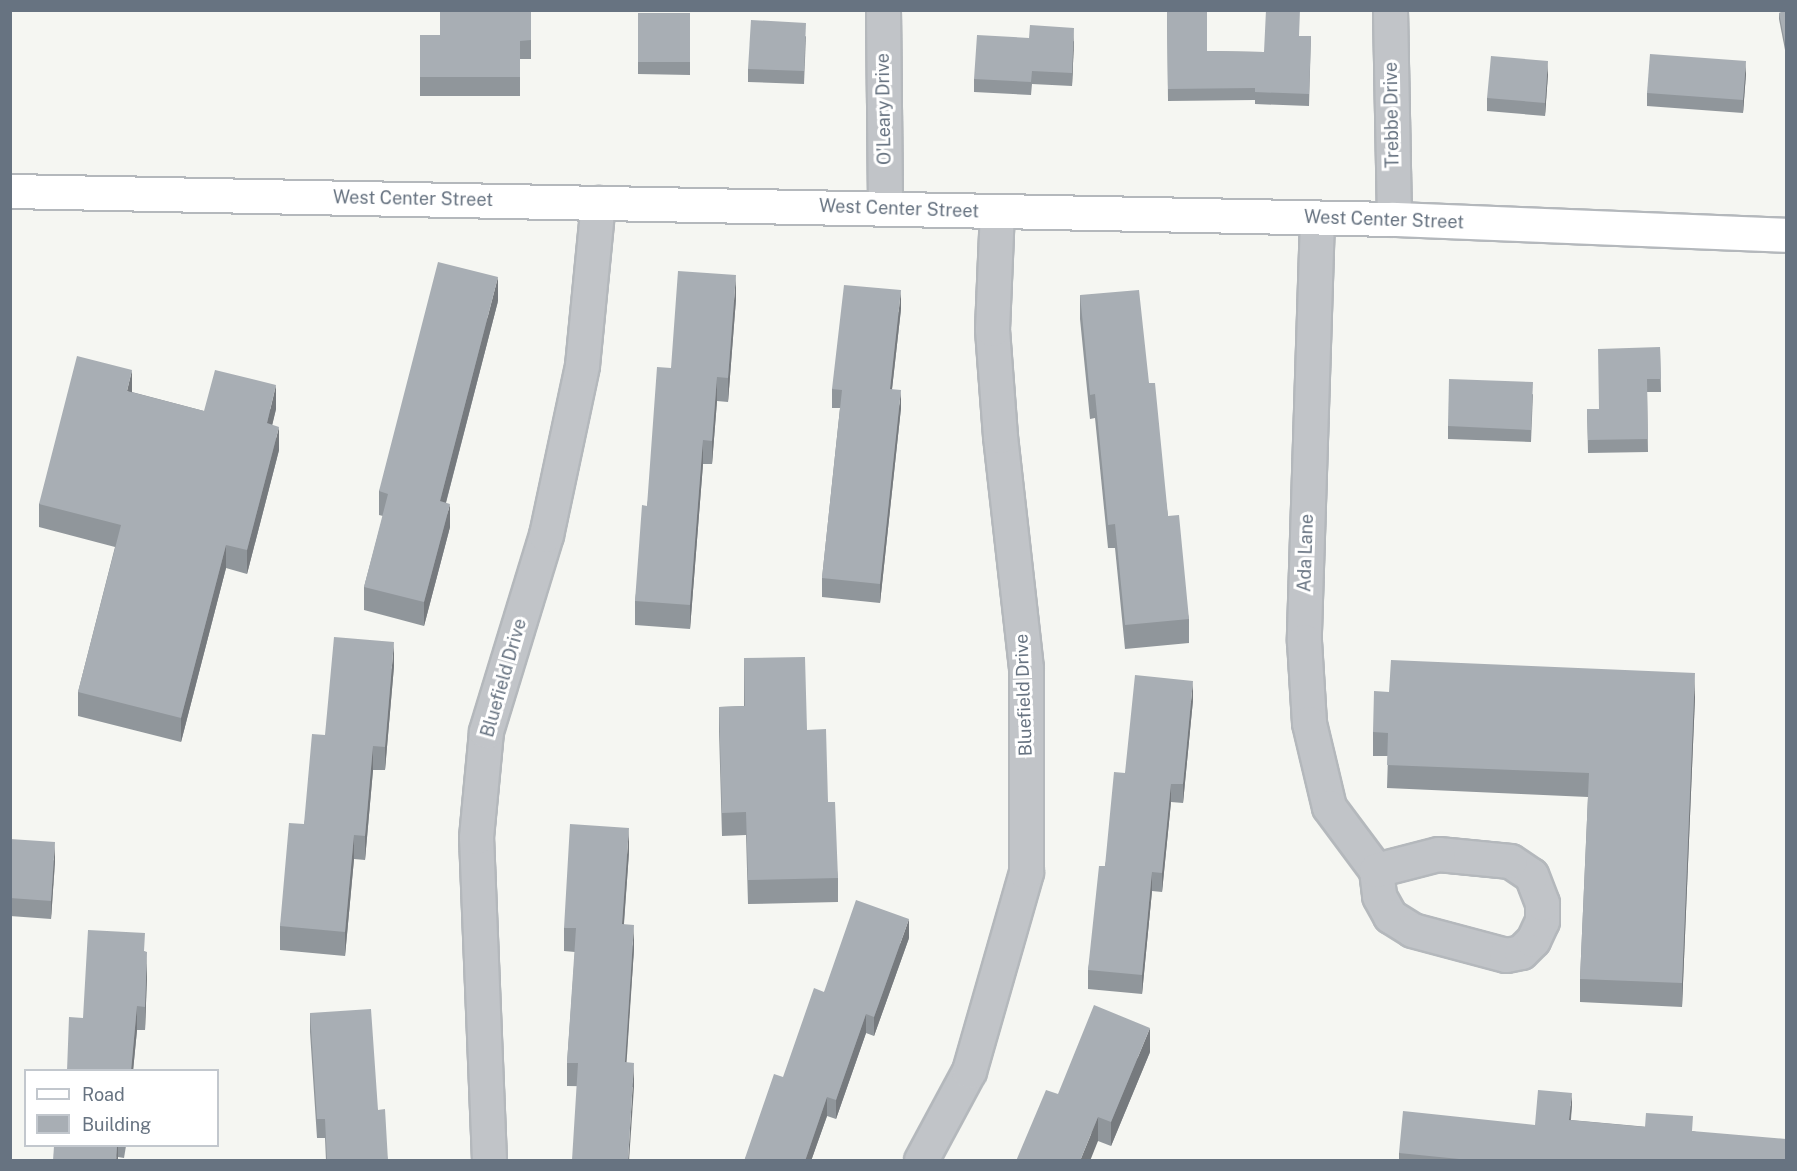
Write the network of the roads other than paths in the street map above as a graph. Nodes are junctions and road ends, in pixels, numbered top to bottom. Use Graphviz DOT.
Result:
graph roads {
  1 [pos="883,10"];
  2 [pos="1390,10"];
  3 [pos="10,192"];
  4 [pos="597,203"];
  5 [pos="885,207"];
  6 [pos="997,212"];
  7 [pos="1317,218"];
  8 [pos="1394,219"];
  9 [pos="1786,235"];
  10 [pos="1376,870"];
  11 [pos="489,1161"];
  12 [pos="921,1161"];
  1 -- 5 [label="street, O'Leary Drive"];
  2 -- 8 [label="street, Trebbe Drive"];
  3 -- 4 [label="main road, West Center Street"];
  4 -- 5 [label="main road, West Center Street"];
  4 -- 11 [label="street, Bluefield Drive"];
  5 -- 6 [label="main road, West Center Street"];
  6 -- 7 [label="main road, West Center Street"];
  6 -- 12 [label="street, Bluefield Drive"];
  7 -- 8 [label="main road, West Center Street"];
  7 -- 10 [label="street, Ada Lane"];
  8 -- 9 [label="main road, West Center Street"];
  10 -- 10 [label="street, Ada Lane"];
}
